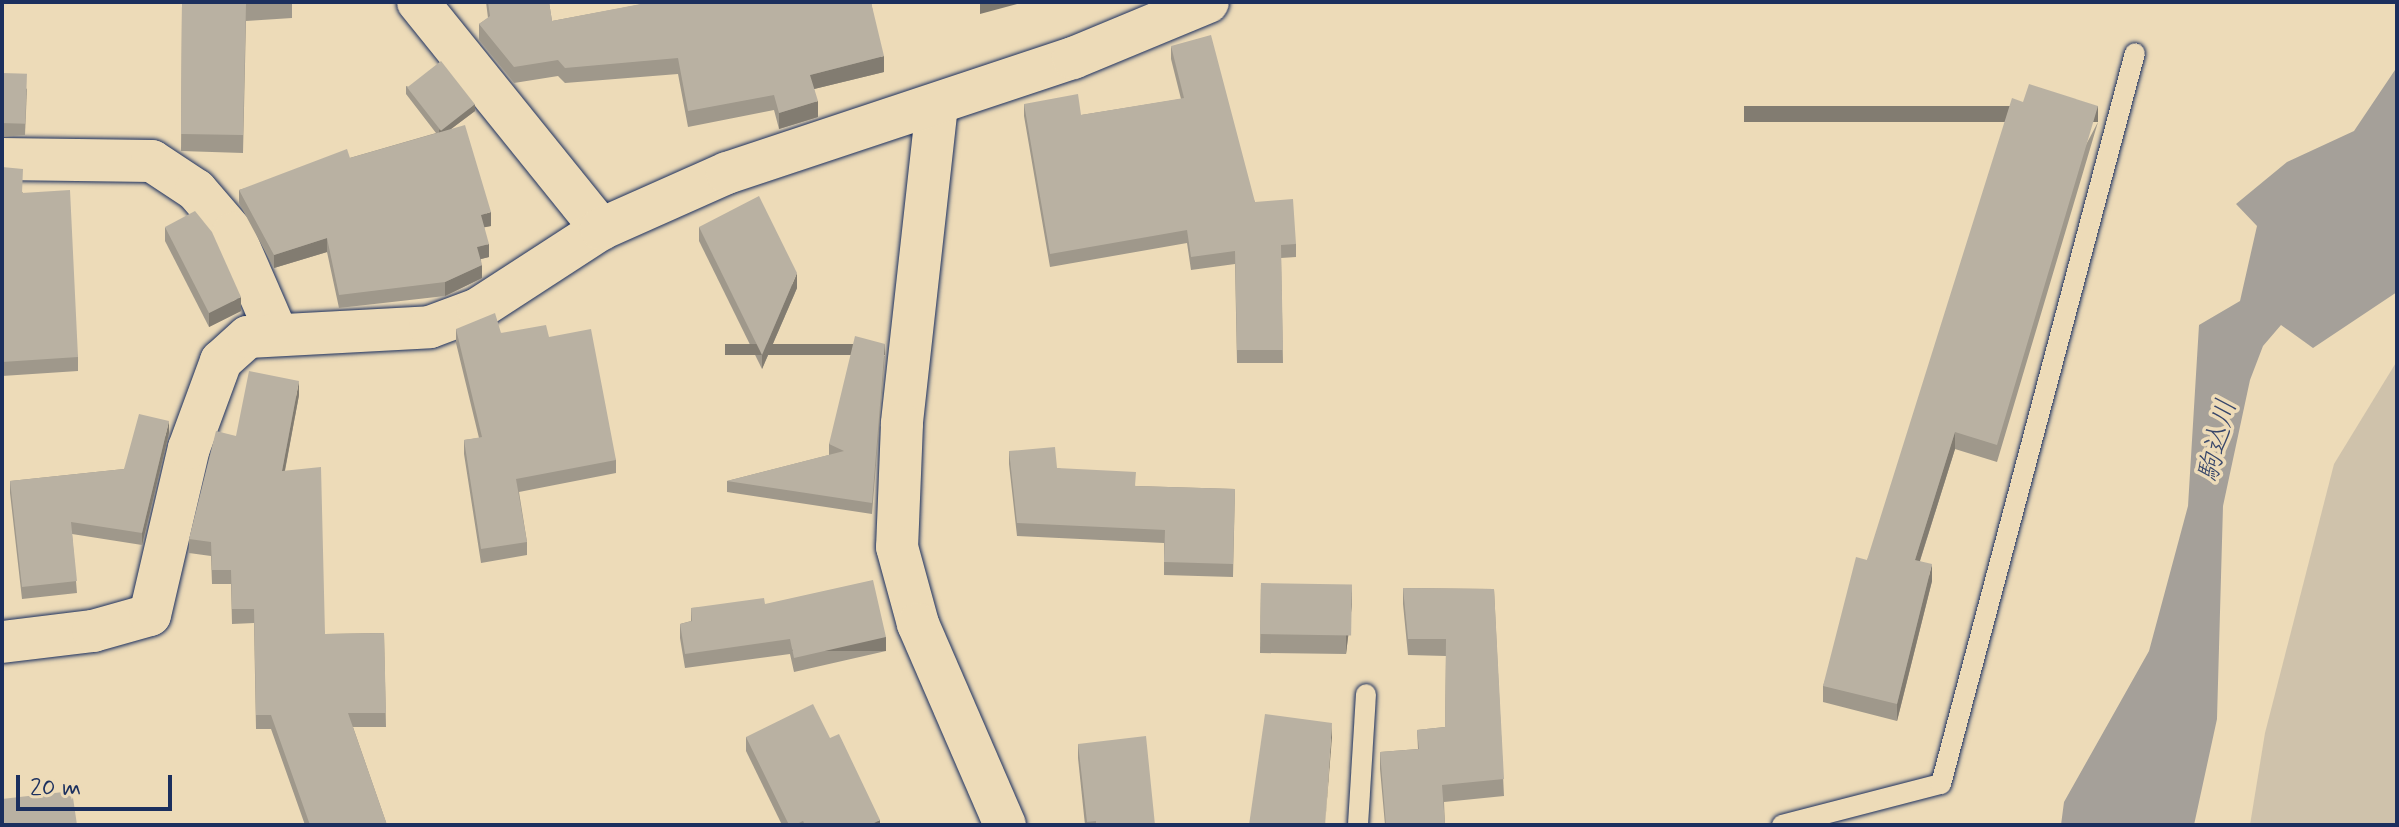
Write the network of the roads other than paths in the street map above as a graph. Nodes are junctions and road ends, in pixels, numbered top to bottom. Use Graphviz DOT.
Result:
graph roads {
  1 [pos="418,2"];
  2 [pos="1208,2"];
  3 [pos="2135,53"];
  4 [pos="937,105"];
  5 [pos="2,159"];
  6 [pos="601,229"];
  7 [pos="277,334"];
  8 [pos="2,642"];
  9 [pos="1366,694"];
  10 [pos="1005,825"];
  11 [pos="1358,825"];
  12 [pos="1782,825"];
  1 -- 6 [label="street"];
  2 -- 4 [label="street"];
  3 -- 12 [label="lane"];
  4 -- 6 [label="street"];
  4 -- 10 [label="street"];
  5 -- 7 [label="street"];
  6 -- 7 [label="street"];
  7 -- 8 [label="street"];
  9 -- 11 [label="lane"];
}
